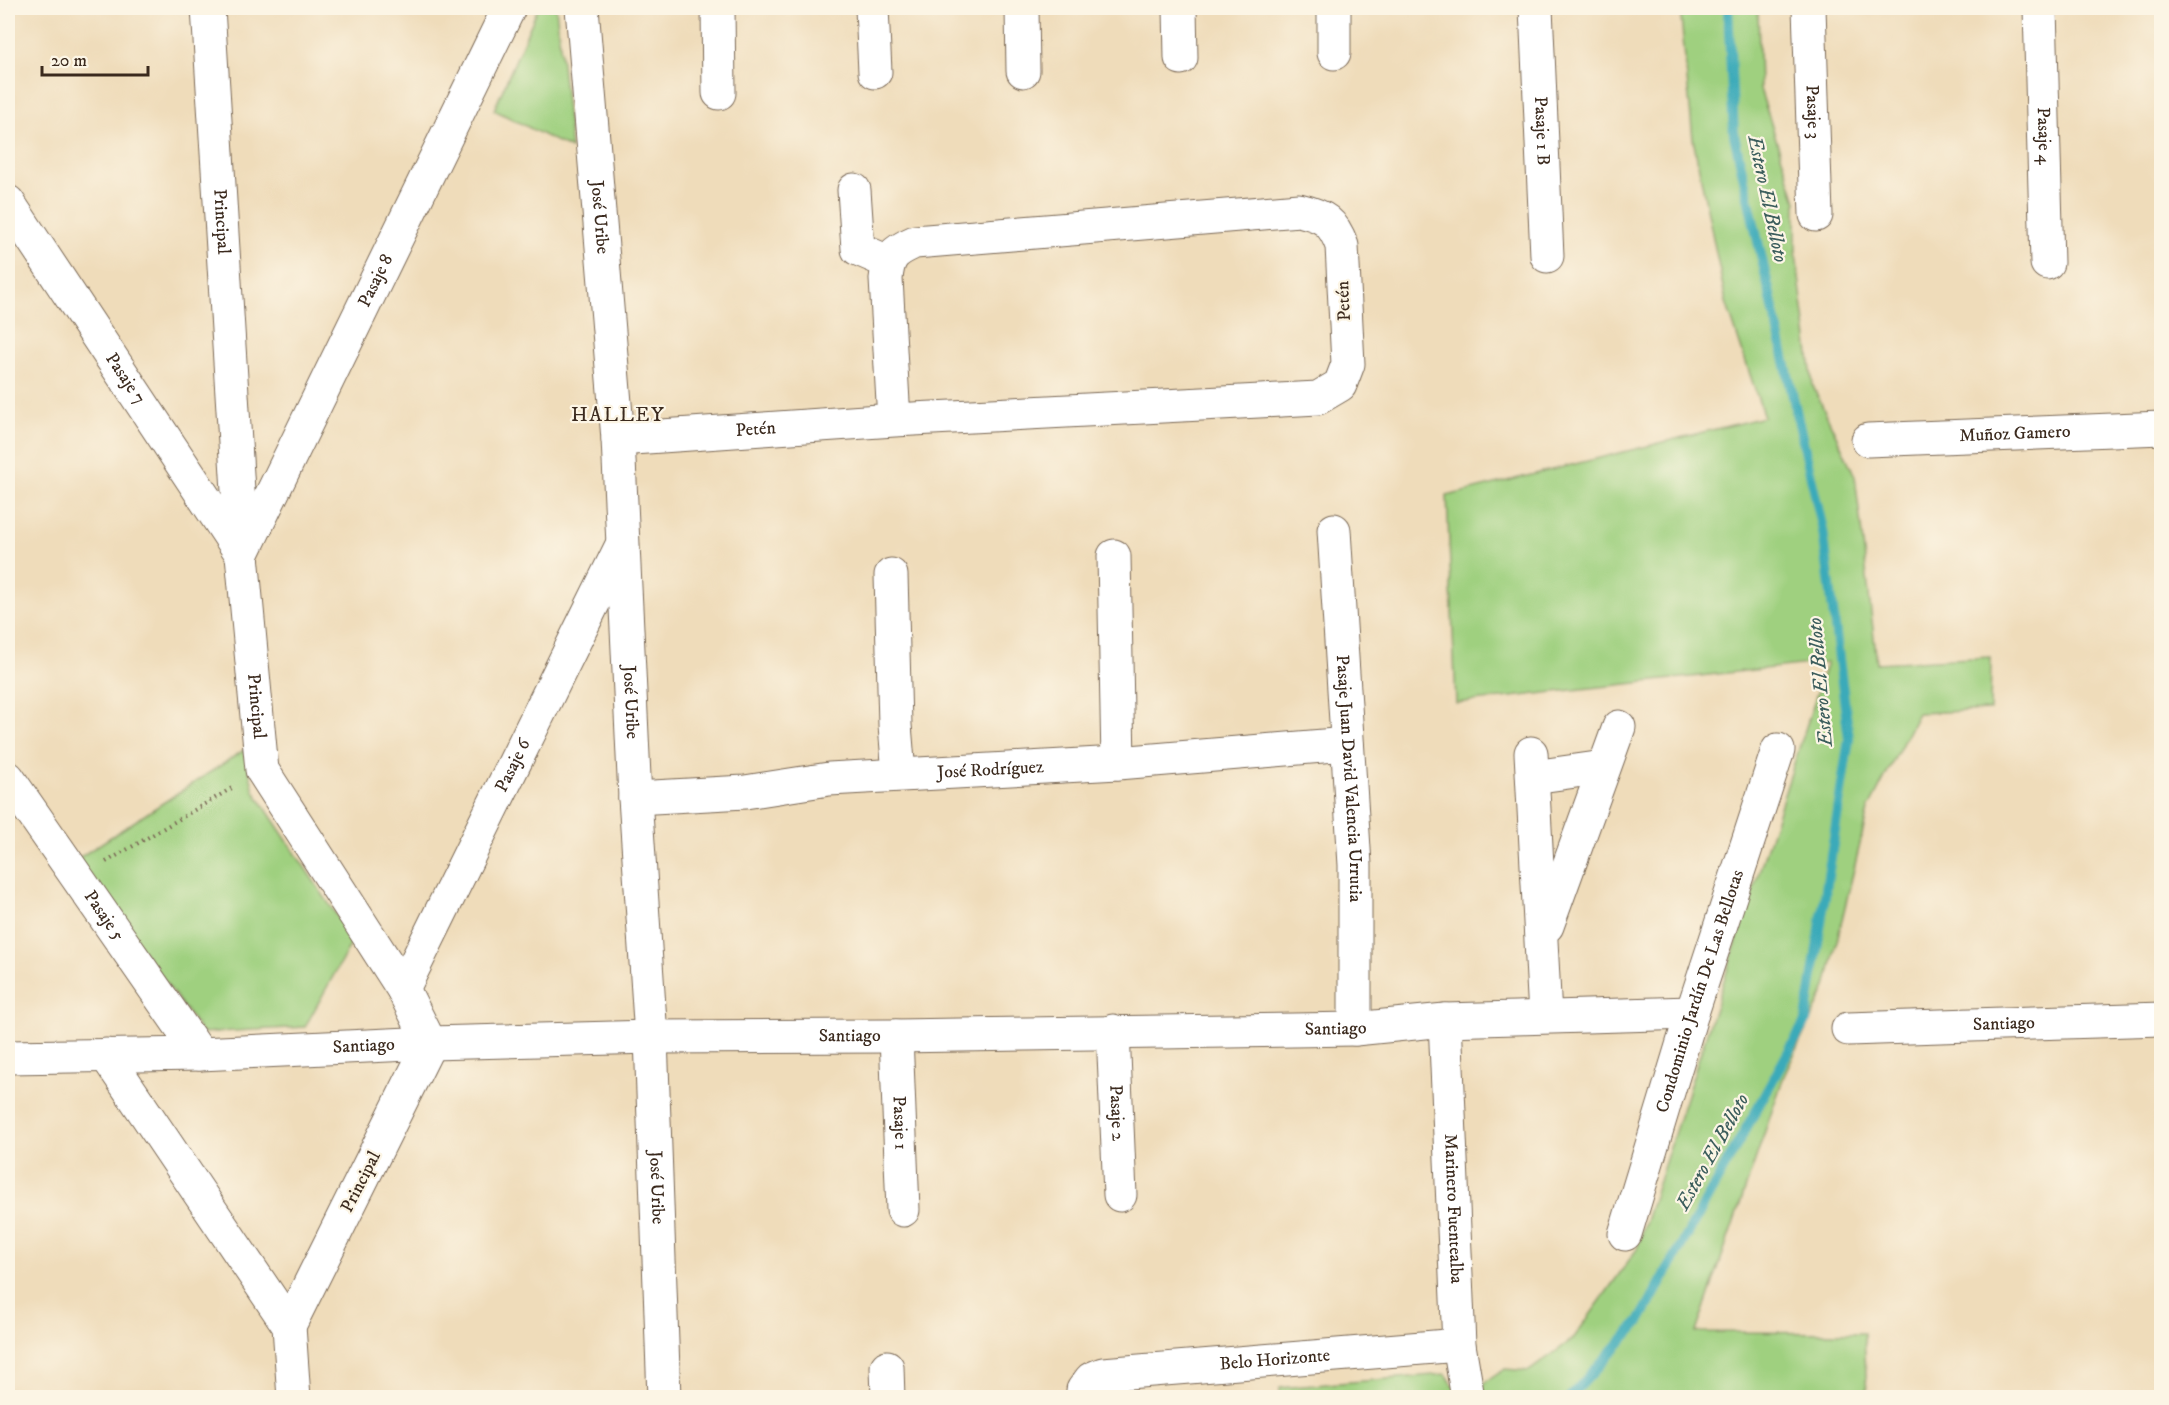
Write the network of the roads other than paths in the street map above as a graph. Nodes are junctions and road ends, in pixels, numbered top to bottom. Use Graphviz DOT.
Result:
graph roads {
  1 [pos="208,8"];
  2 [pos="509,8"];
  3 [pos="582,8"];
  4 [pos="718,8"];
  5 [pos="872,8"];
  6 [pos="1022,8"];
  7 [pos="1180,8"];
  8 [pos="1334,8"];
  9 [pos="1536,8"];
  10 [pos="1809,8"];
  11 [pos="2040,8"];
  12 [pos="1334,53"];
  13 [pos="1181,58"];
  14 [pos="1023,71"];
  15 [pos="875,72"];
  16 [pos="719,93"];
  17 [pos="854,190"];
  18 [pos="8,202"];
  19 [pos="1816,215"];
  20 [pos="1547,256"];
  21 [pos="888,262"];
  22 [pos="2047,263"];
  23 [pos="894,420"];
  24 [pos="2162,428"];
  25 [pos="618,439"];
  26 [pos="1868,440"];
  27 [pos="1334,530"];
  28 [pos="623,543"];
  29 [pos="242,555"];
  30 [pos="1114,556"];
  31 [pos="891,575"];
  32 [pos="1619,727"];
  33 [pos="1347,744"];
  34 [pos="1778,750"];
  35 [pos="1118,763"];
  36 [pos="1604,767"];
  37 [pos="899,774"];
  38 [pos="8,778"];
  39 [pos="635,798"];
  40 [pos="1541,942"];
  41 [pos="403,988"];
  42 [pos="1692,1013"];
  43 [pos="1545,1016"];
  44 [pos="2162,1019"];
  45 [pos="1445,1020"];
  46 [pos="1355,1029"];
  47 [pos="1848,1029"];
  48 [pos="1113,1031"];
  49 [pos="896,1036"];
  50 [pos="651,1037"];
  51 [pos="430,1043"];
  52 [pos="200,1054"];
  53 [pos="106,1055"];
  54 [pos="8,1058"];
  55 [pos="1120,1195"];
  56 [pos="903,1210"];
  57 [pos="1625,1234"];
  58 [pos="289,1326"];
  59 [pos="1459,1345"];
  60 [pos="1466,1388"];
  61 [pos="1087,1389"];
  62 [pos="660,1392"];
  63 [pos="294,1398"];
  1 -- 29 [label="street, Principal"];
  2 -- 29 [label="street, Pasaje 8"];
  3 -- 25 [label="street, José Uribe"];
  4 -- 16 [label="street"];
  5 -- 15 [label="street"];
  6 -- 14 [label="street"];
  7 -- 13 [label="street"];
  8 -- 12 [label="street"];
  9 -- 20 [label="street, Pasaje 1 B"];
  10 -- 19 [label="street, Pasaje 3"];
  11 -- 22 [label="street, Pasaje 4"];
  17 -- 21 [label="street"];
  18 -- 29 [label="street, Pasaje 7"];
  21 -- 23 [label="street"];
  21 -- 23 [label="street, Petén"];
  23 -- 25 [label="street, Petén"];
  24 -- 26 [label="street, Muñoz Gamero"];
  25 -- 28 [label="street, José Uribe"];
  27 -- 33 [label="street, Pasaje Juan David Valencia Urrutia"];
  28 -- 39 [label="street, José Uribe"];
  28 -- 41 [label="street, Pasaje 6"];
  29 -- 41 [label="street, Principal"];
  30 -- 35 [label="street"];
  31 -- 37 [label="street"];
  32 -- 36 [label="street"];
  33 -- 35 [label="street, José Rodríguez"];
  33 -- 46 [label="street, Pasaje Juan David Valencia Urrutia"];
  34 -- 42 [label="street, Condominio Jardín De Las Bellotas"];
  35 -- 37 [label="street, José Rodríguez"];
  36 -- 40 [label="street"];
  36 -- 40 [label="street"];
  37 -- 39 [label="street, José Rodríguez"];
  38 -- 52 [label="street, Pasaje 5"];
  39 -- 50 [label="street, José Uribe"];
  40 -- 43 [label="street"];
  41 -- 51 [label="street, Principal"];
  42 -- 43 [label="street, Santiago"];
  42 -- 57 [label="street, Condominio Jardín De Las Bellotas"];
  43 -- 45 [label="street, Santiago"];
  44 -- 47 [label="street, Santiago"];
  45 -- 46 [label="street, Santiago"];
  45 -- 59 [label="street, Marinero Fuentealba"];
  46 -- 48 [label="street, Santiago"];
  48 -- 49 [label="street, Santiago"];
  48 -- 55 [label="street, Pasaje 2"];
  49 -- 50 [label="street, Santiago"];
  49 -- 56 [label="street, Pasaje 1"];
  50 -- 51 [label="street, Santiago"];
  50 -- 62 [label="street, José Uribe"];
  51 -- 52 [label="street, Santiago"];
  51 -- 58 [label="street, Principal"];
  52 -- 53 [label="street, Santiago"];
  53 -- 54 [label="street, Santiago"];
  53 -- 58 [label="street"];
  58 -- 63 [label="street"];
  59 -- 60 [label="street, Marinero Fuentealba"];
  59 -- 61 [label="street, Belo Horizonte"];
}
